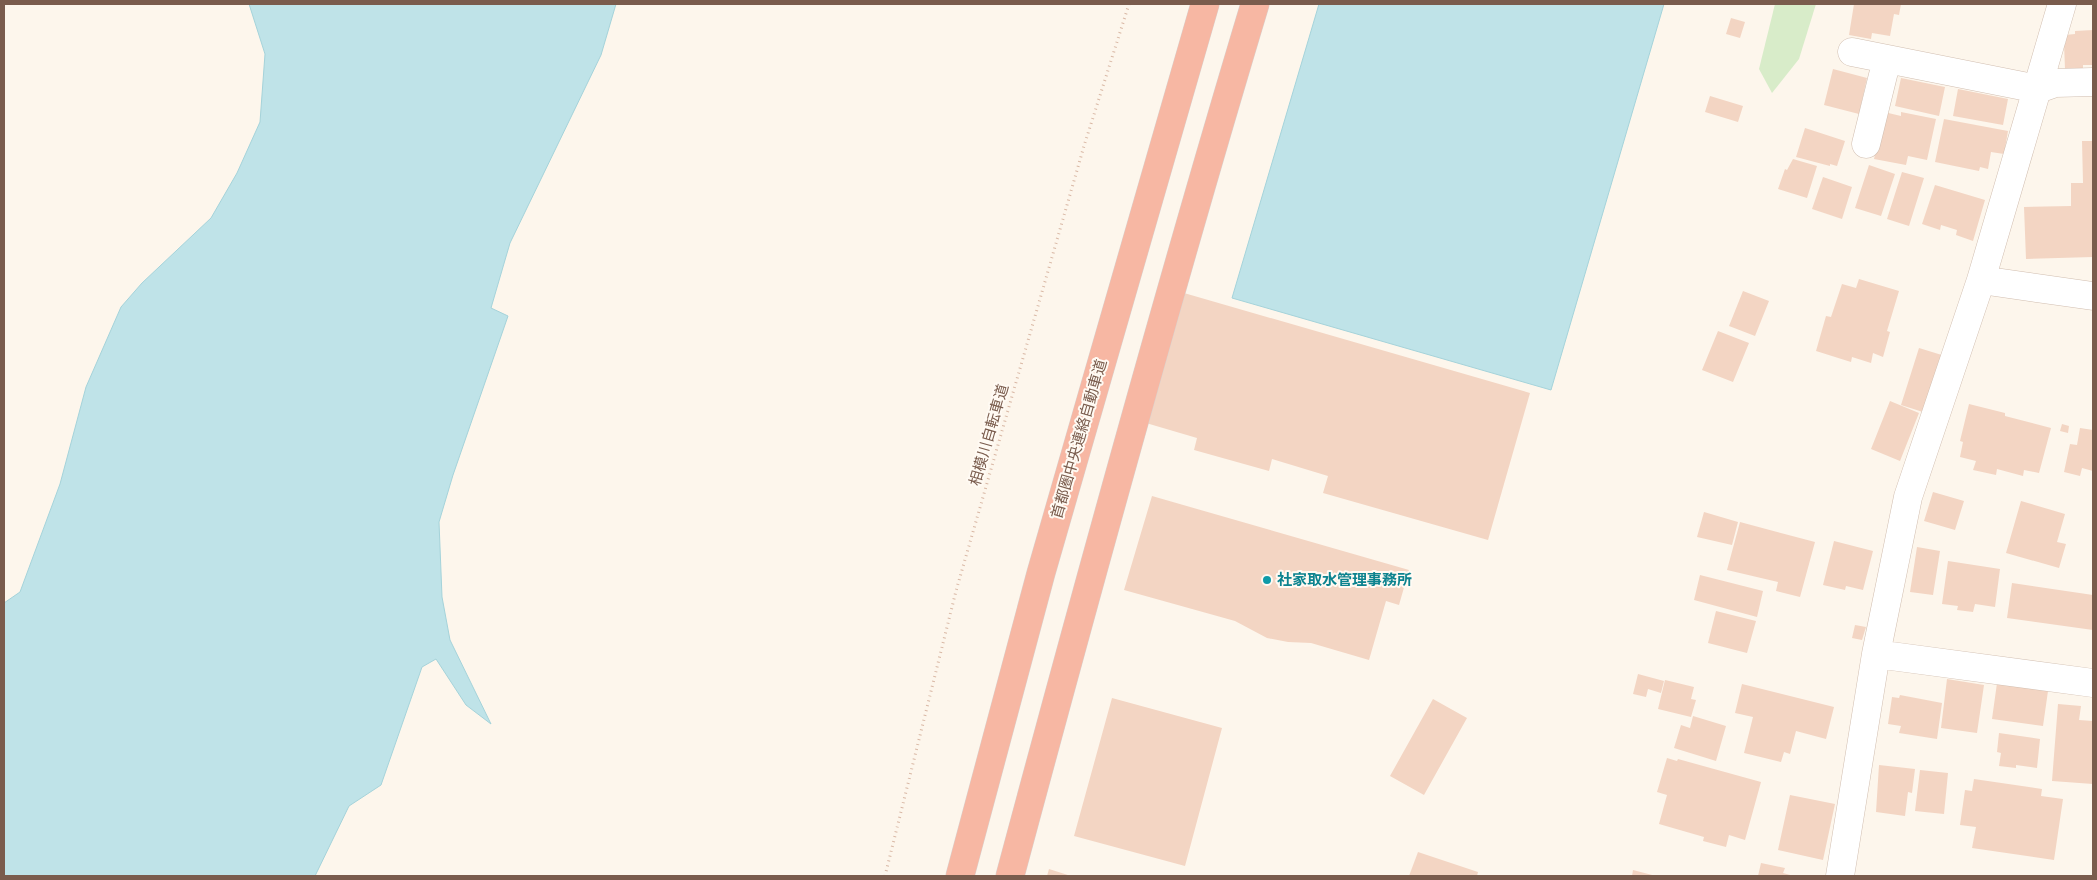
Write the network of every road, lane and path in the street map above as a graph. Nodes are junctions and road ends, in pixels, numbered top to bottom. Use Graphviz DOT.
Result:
graph roads {
  1 [pos="1129,4"];
  2 [pos="1205,4"];
  3 [pos="1255,4"];
  4 [pos="2062,4"];
  5 [pos="1852,52"];
  6 [pos="1887,59"];
  7 [pos="2093,82"];
  8 [pos="2038,89"];
  9 [pos="1866,144"];
  10 [pos="1981,280"];
  11 [pos="2093,296"];
  12 [pos="1876,654"];
  13 [pos="2093,684"];
  14 [pos="885,876"];
  15 [pos="960,876"];
  16 [pos="1010,876"];
  17 [pos="1840,876"];
  1 -- 14 [label="path, 相模川自転車道"];
  2 -- 15 [label="highway, 首都圏中央連絡自動車道"];
  3 -- 16 [label="highway"];
  4 -- 8 [label="street"];
  5 -- 6 [label="street"];
  6 -- 8 [label="street"];
  6 -- 9 [label="street"];
  7 -- 8 [label="street"];
  8 -- 10 [label="street"];
  10 -- 11 [label="street"];
  10 -- 12 [label="street"];
  12 -- 13 [label="street"];
  12 -- 17 [label="street"];
}
